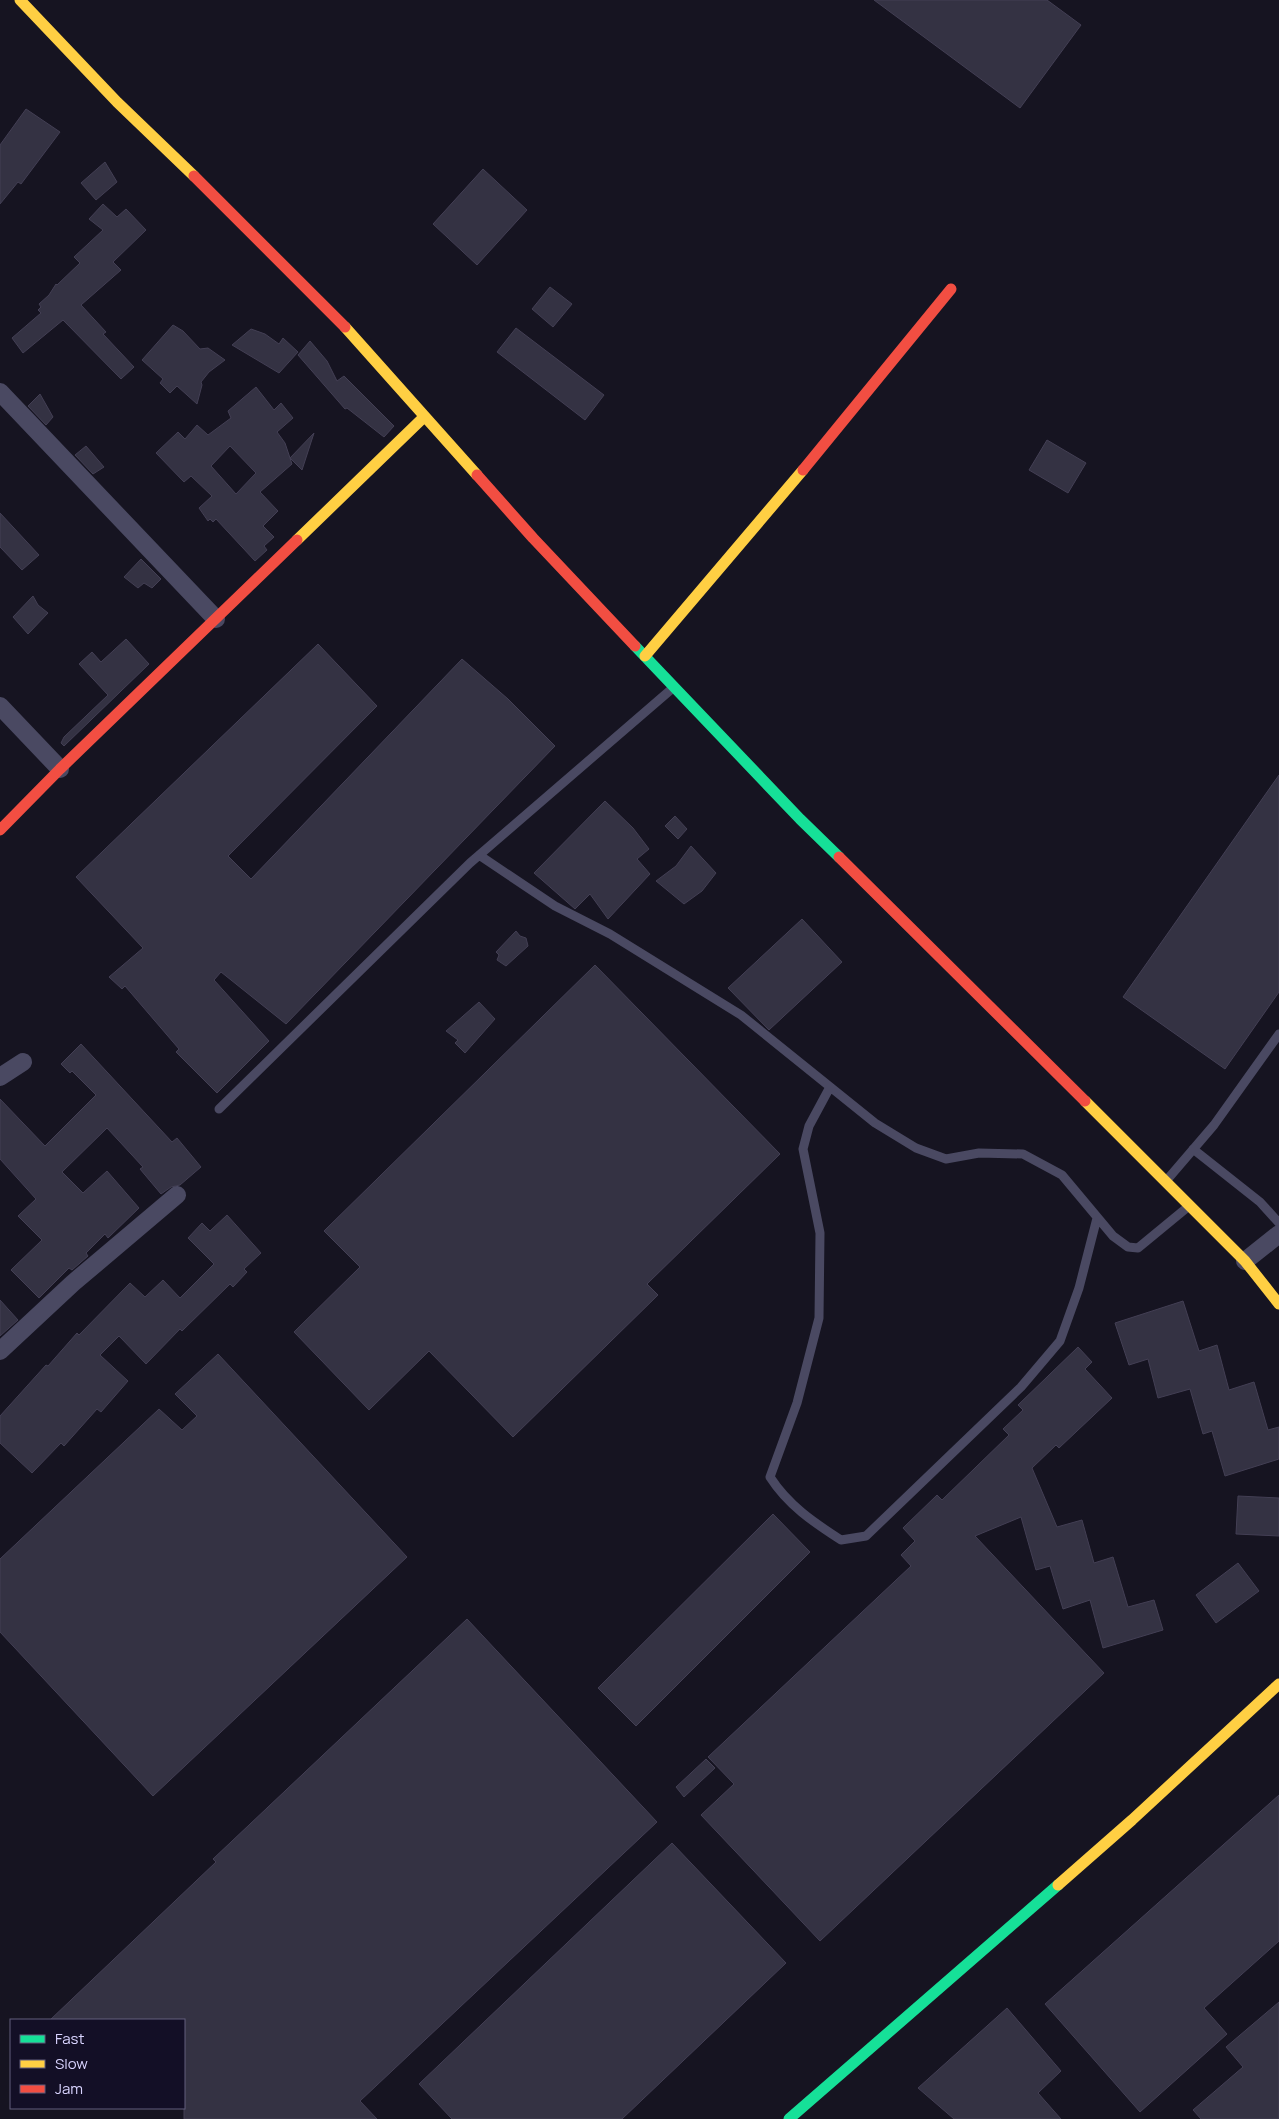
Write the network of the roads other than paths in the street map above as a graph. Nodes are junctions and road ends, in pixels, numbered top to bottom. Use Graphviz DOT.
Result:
graph roads {
  1 [pos="20,0"];
  2 [pos="951,289"];
  3 [pos="0,392"];
  4 [pos="424,417"];
  5 [pos="216,619"];
  6 [pos="645,656"];
  7 [pos="674,687"];
  8 [pos="0,706"];
  9 [pos="60,769"];
  10 [pos="0,830"];
  11 [pos="479,855"];
  12 [pos="1279,1034"];
  13 [pos="23,1062"];
  14 [pos="0,1077"];
  15 [pos="830,1087"];
  16 [pos="219,1109"];
  17 [pos="1193,1149"];
  18 [pos="1166,1182"];
  19 [pos="177,1195"];
  20 [pos="1189,1206"];
  21 [pos="1096,1218"];
  22 [pos="1279,1223"];
  23 [pos="1279,1234"];
  24 [pos="1245,1262"];
  25 [pos="1279,1304"];
  26 [pos="0,1351"];
  27 [pos="1279,1684"];
  28 [pos="789,2119"];
  1 -- 4 [label="street"];
  2 -- 6 [label="street"];
  3 -- 5 [label="street"];
  4 -- 5 [label="street"];
  4 -- 6 [label="street"];
  5 -- 9 [label="street"];
  6 -- 7 [label="street"];
  7 -- 11 [label="lane"];
  7 -- 18 [label="street"];
  8 -- 9 [label="street"];
  9 -- 10 [label="street"];
  11 -- 15 [label="lane"];
  11 -- 16 [label="lane"];
  12 -- 17 [label="lane"];
  13 -- 14 [label="street"];
  15 -- 21 [label="lane"];
  15 -- 21 [label="lane"];
  17 -- 18 [label="lane"];
  17 -- 22 [label="lane"];
  18 -- 20 [label="street"];
  19 -- 26 [label="street"];
  20 -- 21 [label="lane"];
  20 -- 24 [label="street"];
  23 -- 24 [label="street"];
  24 -- 25 [label="street"];
  27 -- 28 [label="street"];
}
